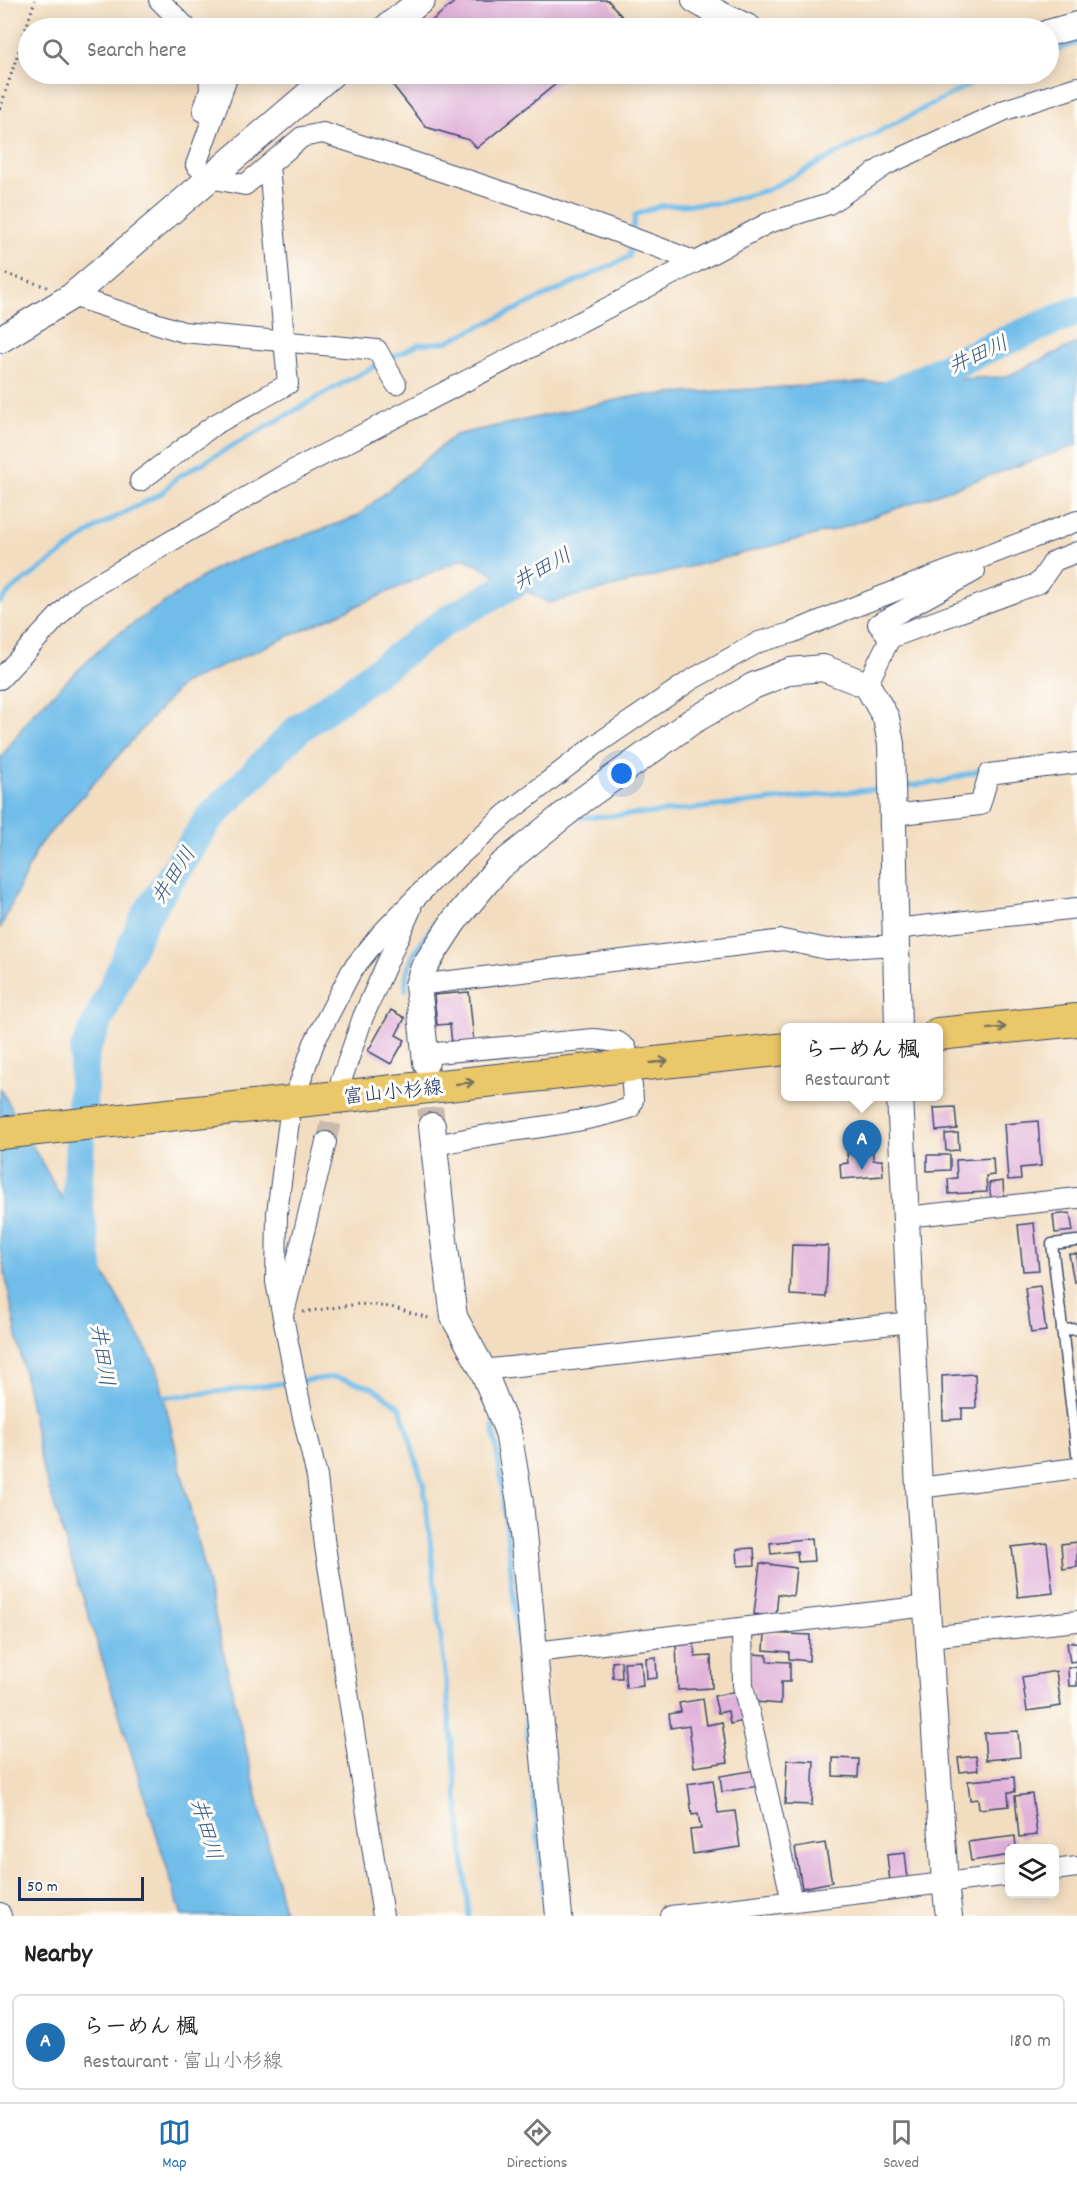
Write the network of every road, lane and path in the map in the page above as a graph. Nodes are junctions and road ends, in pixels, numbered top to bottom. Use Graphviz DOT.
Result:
graph roads {
  1 [pos="36,0"];
  2 [pos="159,0"];
  3 [pos="422,0"];
  4 [pos="695,0"];
  5 [pos="30,18"];
  6 [pos="177,18"];
  7 [pos="399,18"];
  8 [pos="728,18"];
  9 [pos="1077,25"];
  10 [pos="1059,30"];
  11 [pos="18,54"];
  12 [pos="209,84"];
  13 [pos="225,84"];
  14 [pos="319,84"];
  15 [pos="1077,87"];
  16 [pos="0,109"];
  17 [pos="269,165"];
  18 [pos="203,171"];
  19 [pos="696,262"];
  20 [pos="0,272"];
  21 [pos="72,296"];
  22 [pos="0,340"];
  23 [pos="284,342"];
  24 [pos="396,384"];
  25 [pos="140,481"];
  26 [pos="1077,521"];
  27 [pos="1077,552"];
  28 [pos="995,553"];
  29 [pos="890,638"];
  30 [pos="0,680"];
  31 [pos="867,685"];
  32 [pos="1077,763"];
  33 [pos="893,815"];
  34 [pos="417,896"];
  35 [pos="1077,908"];
  36 [pos="896,937"];
  37 [pos="418,985"];
  38 [pos="1077,1020"];
  39 [pos="898,1023"];
  40 [pos="943,1034"];
  41 [pos="1077,1042"];
  42 [pos="781,1050"];
  43 [pos="943,1055"];
  44 [pos="425,1058"];
  45 [pos="781,1071"];
  46 [pos="630,1076"];
  47 [pos="341,1081"];
  48 [pos="900,1101"];
  49 [pos="286,1112"];
  50 [pos="0,1133"];
  51 [pos="433,1136"];
  52 [pos="326,1142"];
  53 [pos="0,1152"];
  54 [pos="1077,1198"];
  55 [pos="906,1218"];
  56 [pos="1077,1241"];
  57 [pos="283,1315"];
  58 [pos="454,1317"];
  59 [pos="911,1322"];
  60 [pos="1077,1329"];
  61 [pos="1062,1330"];
  62 [pos="483,1370"];
  63 [pos="1077,1454"];
  64 [pos="1077,1468"];
  65 [pos="919,1488"];
  66 [pos="927,1606"];
  67 [pos="1077,1621"];
  68 [pos="742,1628"];
  69 [pos="929,1637"];
  70 [pos="535,1652"];
  71 [pos="1077,1867"];
  72 [pos="1059,1869"];
  73 [pos="1005,1876"];
  74 [pos="945,1883"];
  75 [pos="792,1901"];
  76 [pos="383,1916"];
  77 [pos="560,1916"];
  78 [pos="671,1916"];
  79 [pos="949,1916"];
  1 -- 5 [label="path"];
  2 -- 6 [label="street"];
  3 -- 7 [label="street"];
  4 -- 8 [label="street"];
  9 -- 10 [label="street"];
  11 -- 16 [label="path"];
  12 -- 18 [label="street"];
  13 -- 18 [label="street"];
  14 -- 18 [label="street"];
  15 -- 19 [label="street"];
  17 -- 18 [label="street"];
  17 -- 19 [label="street"];
  17 -- 23 [label="street"];
  18 -- 21 [label="street"];
  19 -- 30 [label="street"];
  20 -- 21 [label="path"];
  21 -- 22 [label="street"];
  21 -- 23 [label="street"];
  23 -- 24 [label="street"];
  23 -- 25 [label="street"];
  26 -- 28 [label="street"];
  27 -- 29 [label="street"];
  28 -- 29 [label="street"];
  28 -- 34 [label="street"];
  29 -- 31 [label="street"];
  31 -- 33 [label="street"];
  31 -- 37 [label="street"];
  32 -- 33 [label="street"];
  33 -- 36 [label="street"];
  34 -- 47 [label="street"];
  34 -- 49 [label="street"];
  35 -- 36 [label="street"];
  36 -- 37 [label="street"];
  36 -- 39 [label="street"];
  37 -- 44 [label="street"];
  40 -- 38 [label="main road, one-way"];
  41 -- 43 [label="main road"];
  46 -- 42 [label="main road, 富山小杉線, one-way"];
  44 -- 46 [label="street"];
  45 -- 46 [label="main road, 富山小杉線"];
  46 -- 49 [label="main road, 富山小杉線"];
  46 -- 51 [label="street"];
  48 -- 55 [label="street"];
  49 -- 50 [label="main road, 富山小杉線"];
  49 -- 53 [label="main road, 富山小杉線"];
  49 -- 57 [label="street"];
  51 -- 58 [label="street"];
  52 -- 57 [label="street"];
  54 -- 55 [label="street"];
  55 -- 59 [label="street"];
  56 -- 61 [label="lane"];
  57 -- 58 [label="path"];
  57 -- 76 [label="street"];
  58 -- 62 [label="street"];
  59 -- 62 [label="street"];
  59 -- 65 [label="street"];
  60 -- 61 [label="lane"];
  61 -- 63 [label="lane"];
  62 -- 70 [label="street"];
  64 -- 65 [label="street"];
  65 -- 66 [label="street"];
  66 -- 68 [label="street"];
  66 -- 69 [label="street"];
  67 -- 69 [label="street"];
  68 -- 70 [label="street"];
  68 -- 75 [label="street"];
  69 -- 74 [label="street"];
  70 -- 77 [label="street"];
  71 -- 72 [label="street"];
  73 -- 74 [label="street"];
  74 -- 75 [label="street"];
  74 -- 79 [label="street"];
  75 -- 78 [label="street"];
}
